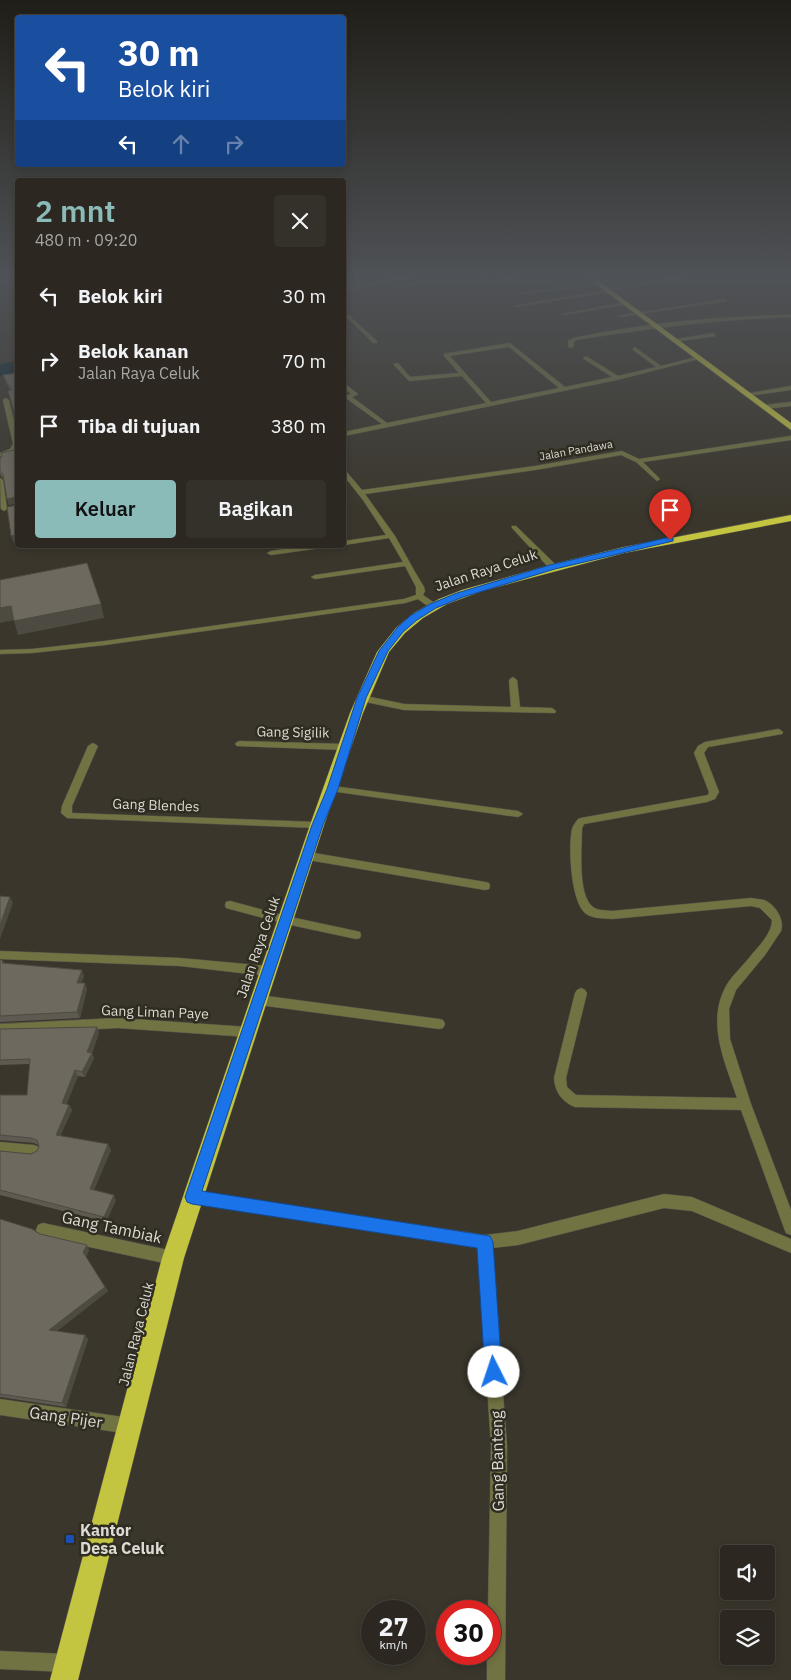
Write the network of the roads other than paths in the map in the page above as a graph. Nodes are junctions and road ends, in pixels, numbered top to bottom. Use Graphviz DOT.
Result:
graph roads {
  1 [pos="448,357"];
  2 [pos="524,357"];
  3 [pos="646,357"];
  4 [pos="586,358"];
  5 [pos="700,358"];
  6 [pos="396,364"];
  7 [pos="661,368"];
  8 [pos="462,374"];
  9 [pos="618,378"];
  10 [pos="346,387"];
  11 [pos="791,388"];
  12 [pos="564,389"];
  13 [pos="752,394"];
  14 [pos="346,398"];
  15 [pos="6,400"];
  16 [pos="490,404"];
  17 [pos="791,404"];
  18 [pos="765,407"];
  19 [pos="385,424"];
  20 [pos="791,427"];
  21 [pos="346,434"];
  22 [pos="791,438"];
  23 [pos="15,440"];
  24 [pos="15,446"];
  25 [pos="0,455"];
  26 [pos="638,460"];
  27 [pos="346,474"];
  28 [pos="657,479"];
  29 [pos="0,480"];
  30 [pos="362,492"];
  31 [pos="5,509"];
  32 [pos="791,518"];
  33 [pos="514,527"];
  34 [pos="391,536"];
  35 [pos="346,543"];
  36 [pos="307,548"];
  37 [pos="271,553"];
  38 [pos="408,564"];
  39 [pos="553,567"];
  40 [pos="315,577"];
  41 [pos="420,596"];
  42 [pos="433,606"];
  43 [pos="0,652"];
  44 [pos="513,680"];
  45 [pos="362,698"];
  46 [pos="516,709"];
  47 [pos="552,711"];
  48 [pos="779,732"];
  49 [pos="240,744"];
  50 [pos="93,746"];
  51 [pos="345,747"];
  52 [pos="332,789"];
  53 [pos="518,814"];
  54 [pos="317,825"];
  55 [pos="308,856"];
  56 [pos="486,886"];
  57 [pos="230,905"];
  58 [pos="286,920"];
  59 [pos="356,935"];
  60 [pos="0,955"];
  61 [pos="268,971"];
  62 [pos="580,993"];
  63 [pos="259,1000"];
  64 [pos="439,1024"];
  65 [pos="0,1029"];
  66 [pos="248,1032"];
  67 [pos="745,1104"];
  68 [pos="0,1148"];
  69 [pos="34,1151"];
  70 [pos="192,1197"];
  71 [pos="791,1228"];
  72 [pos="43,1230"];
  73 [pos="485,1242"];
  74 [pos="791,1246"];
  75 [pos="173,1258"];
  76 [pos="0,1408"];
  77 [pos="131,1426"];
  78 [pos="0,1660"];
  79 [pos="66,1672"];
  80 [pos="496,1680"];
  1 -- 8 [label="street"];
  2 -- 12 [label="street"];
  3 -- 7 [label="street"];
  4 -- 9 [label="street"];
  5 -- 7 [label="street"];
  5 -- 13 [label="highway"];
  6 -- 8 [label="street"];
  7 -- 9 [label="street"];
  8 -- 16 [label="street"];
  9 -- 12 [label="street"];
  10 -- 14 [label="street"];
  11 -- 13 [label="street"];
  12 -- 16 [label="street"];
  13 -- 18 [label="highway"];
  14 -- 19 [label="street"];
  15 -- 23 [label="street"];
  16 -- 19 [label="street"];
  17 -- 18 [label="street"];
  18 -- 20 [label="highway"];
  19 -- 21 [label="street"];
  22 -- 26 [label="street, Jalan Pandawa"];
  24 -- 25 [label="street"];
  26 -- 28 [label="street"];
  26 -- 30 [label="street, Jalan Pandawa"];
  27 -- 30 [label="street"];
  29 -- 31 [label="street"];
  30 -- 34 [label="street"];
  32 -- 39 [label="highway, Jalan Raya Celuk"];
  33 -- 39 [label="street"];
  34 -- 35 [label="street"];
  34 -- 38 [label="street"];
  36 -- 37 [label="street"];
  38 -- 40 [label="street"];
  38 -- 41 [label="street"];
  39 -- 42 [label="highway, Jalan Raya Celuk"];
  41 -- 42 [label="street"];
  41 -- 43 [label="street"];
  42 -- 45 [label="highway, Jalan Raya Celuk"];
  44 -- 46 [label="street"];
  45 -- 46 [label="street"];
  45 -- 51 [label="highway, Jalan Raya Celuk"];
  46 -- 47 [label="street"];
  48 -- 67 [label="street"];
  49 -- 51 [label="street, Gang Sigilik"];
  50 -- 54 [label="street, Gang Blendes"];
  51 -- 52 [label="highway, Jalan Raya Celuk"];
  52 -- 53 [label="street"];
  52 -- 54 [label="highway, Jalan Raya Celuk"];
  54 -- 55 [label="highway, Jalan Raya Celuk"];
  55 -- 56 [label="street"];
  55 -- 58 [label="highway, Jalan Raya Celuk"];
  57 -- 58 [label="street"];
  58 -- 59 [label="street"];
  58 -- 61 [label="highway, Jalan Raya Celuk"];
  60 -- 61 [label="street"];
  61 -- 63 [label="highway, Jalan Raya Celuk"];
  62 -- 67 [label="street"];
  63 -- 64 [label="street"];
  63 -- 66 [label="highway, Jalan Raya Celuk"];
  65 -- 66 [label="street, Gang Liman Paye"];
  66 -- 70 [label="highway, Jalan Raya Celuk"];
  67 -- 71 [label="street"];
  68 -- 69 [label="street"];
  70 -- 73 [label="street"];
  70 -- 75 [label="highway, Jalan Raya Celuk"];
  72 -- 75 [label="street, Gang Tambiak"];
  73 -- 74 [label="street"];
  73 -- 80 [label="street, Gang Banteng"];
  75 -- 77 [label="highway, Jalan Raya Celuk"];
  76 -- 77 [label="street, Gang Pijer"];
  77 -- 79 [label="highway, Jalan Raya Celuk"];
  78 -- 79 [label="street"];
}
